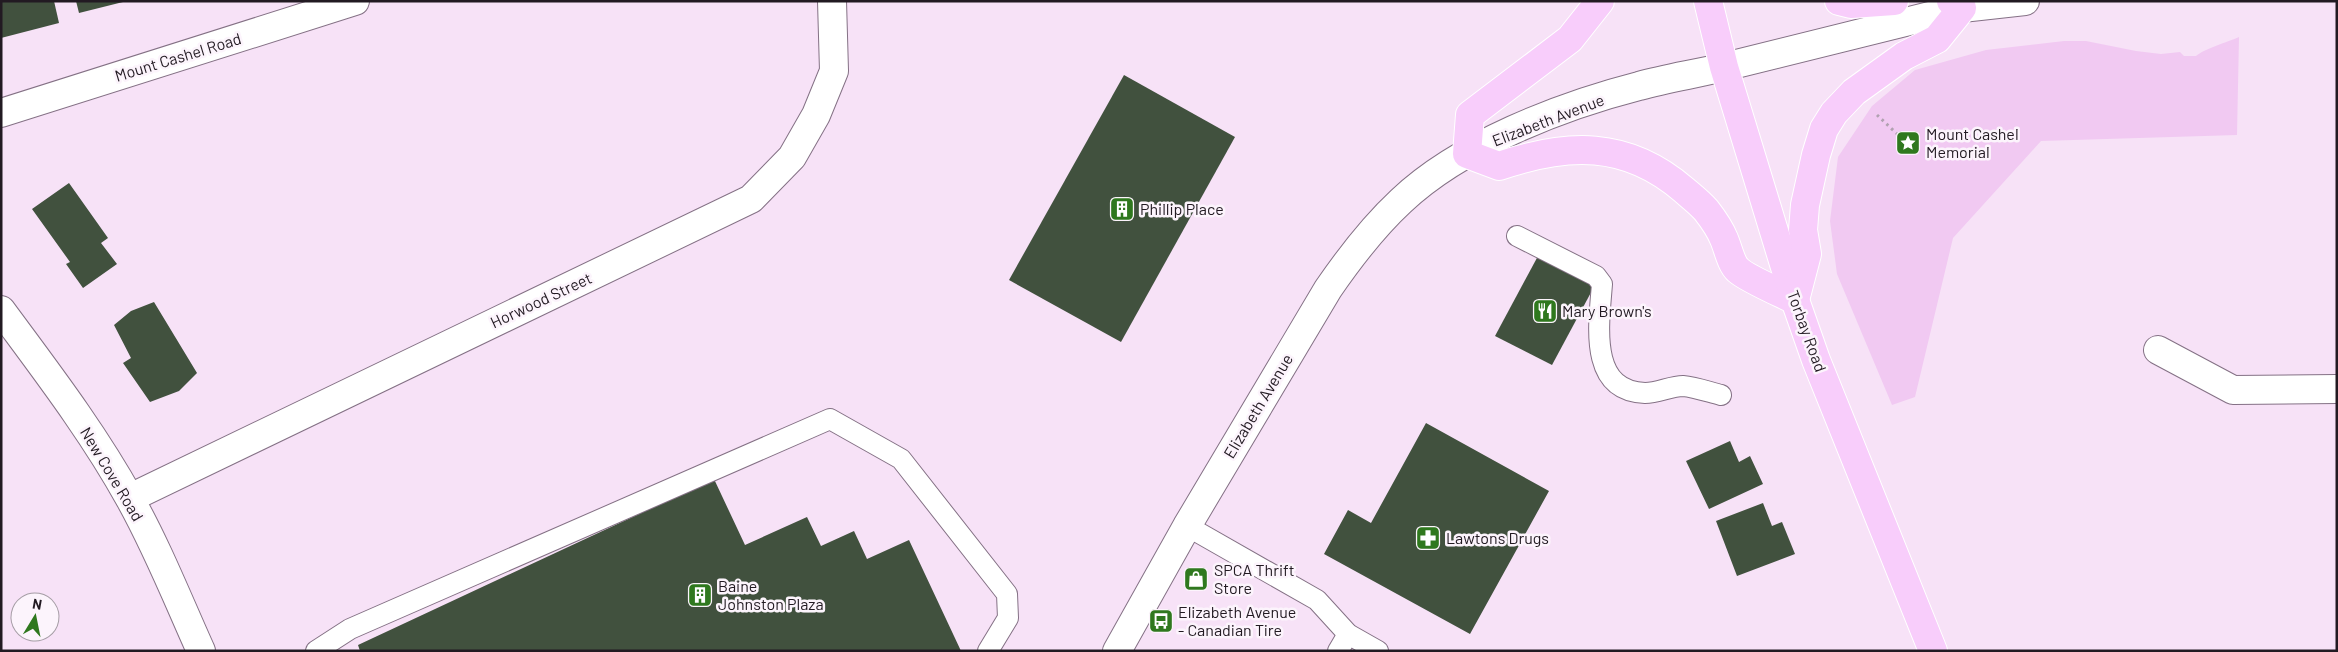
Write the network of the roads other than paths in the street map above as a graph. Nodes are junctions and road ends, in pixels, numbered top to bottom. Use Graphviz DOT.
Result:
graph roads {
  1 [pos="355,1"];
  2 [pos="832,1"];
  3 [pos="1600,1"];
  4 [pos="1708,1"];
  5 [pos="1839,1"];
  6 [pos="1894,1"];
  7 [pos="2025,1"];
  8 [pos="1956,4"];
  9 [pos="1724,68"];
  10 [pos="1,113"];
  11 [pos="1467,154"];
  12 [pos="1517,236"];
  13 [pos="1795,300"];
  14 [pos="1,310"];
  15 [pos="2158,350"];
  16 [pos="2337,389"];
  17 [pos="1721,395"];
  18 [pos="130,498"];
  19 [pos="1187,526"];
  20 [pos="1343,642"];
  21 [pos="201,651"];
  22 [pos="316,651"];
  23 [pos="988,651"];
  24 [pos="1116,651"];
  25 [pos="1378,651"];
  26 [pos="1933,651"];
  1 -- 10 [label="street, Mount Cashel Road"];
  2 -- 18 [label="street, Horwood Street"];
  3 -- 11 [label="main road"];
  4 -- 9 [label="main road, Torbay Road"];
  5 -- 6 [label="main road"];
  7 -- 8 [label="street, Elizabeth Avenue"];
  8 -- 9 [label="street, Elizabeth Avenue"];
  8 -- 13 [label="main road"];
  9 -- 11 [label="street, Elizabeth Avenue"];
  9 -- 13 [label="main road, Torbay Road"];
  11 -- 13 [label="main road"];
  11 -- 19 [label="street, Elizabeth Avenue"];
  12 -- 17 [label="lane"];
  13 -- 26 [label="main road, Torbay Road"];
  14 -- 18 [label="street, New Cove Road"];
  15 -- 16 [label="street"];
  18 -- 21 [label="street, New Cove Road"];
  19 -- 20 [label="lane"];
  19 -- 24 [label="street, Elizabeth Avenue"];
  20 -- 25 [label="lane"];
  22 -- 23 [label="lane"];
}
